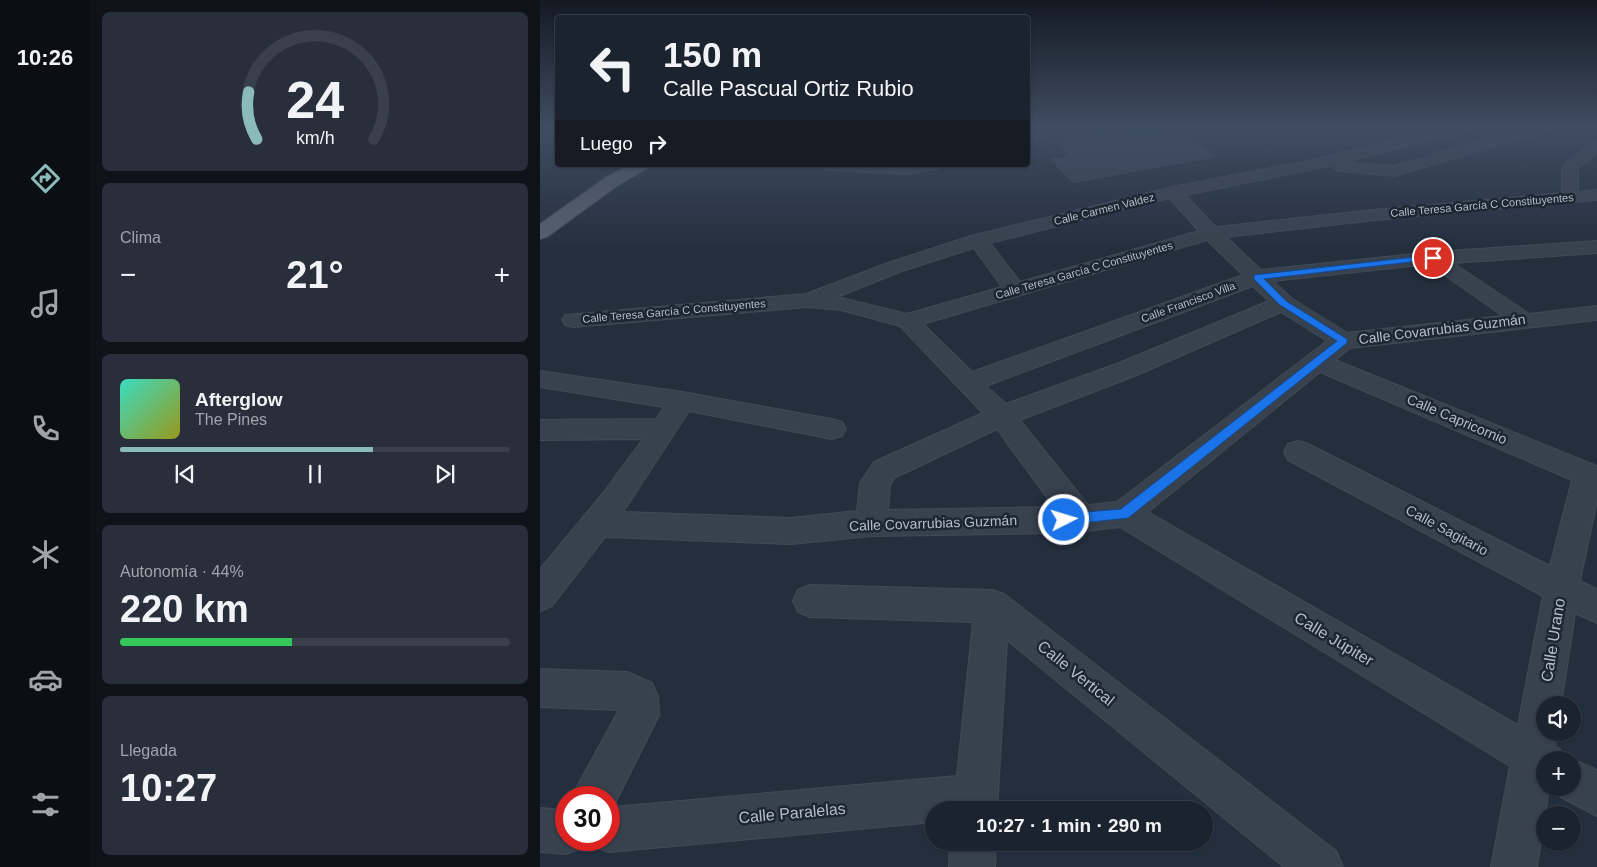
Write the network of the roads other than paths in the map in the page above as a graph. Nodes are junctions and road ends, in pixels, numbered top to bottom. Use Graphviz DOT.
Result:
graph roads {
  1 [pos="638,167"];
  2 [pos="878,167"];
  3 [pos="918,167"];
  4 [pos="1300,167"];
  5 [pos="1356,167"];
  6 [pos="1408,167"];
  7 [pos="1570,167"];
  8 [pos="1395,171"];
  9 [pos="1340,181"];
  10 [pos="1173,192"];
  11 [pos="1597,195"];
  12 [pos="1570,198"];
  13 [pos="540,233"];
  14 [pos="1210,233"];
  15 [pos="978,240"];
  16 [pos="1597,247"];
  17 [pos="1433,258"];
  18 [pos="1257,277"];
  19 [pos="1015,290"];
  20 [pos="808,300"];
  21 [pos="1283,303"];
  22 [pos="1597,313"];
  23 [pos="573,320"];
  24 [pos="1523,320"];
  25 [pos="908,321"];
  26 [pos="1344,341"];
  27 [pos="1316,361"];
  28 [pos="540,379"];
  29 [pos="968,383"];
  30 [pos="682,401"];
  31 [pos="1002,416"];
  32 [pos="664,429"];
  33 [pos="832,429"];
  34 [pos="540,430"];
  35 [pos="1298,452"];
  36 [pos="1593,476"];
  37 [pos="1124,514"];
  38 [pos="1080,518"];
  39 [pos="871,523"];
  40 [pos="597,524"];
  41 [pos="555,559"];
  42 [pos="1561,590"];
  43 [pos="540,595"];
  44 [pos="810,601"];
  45 [pos="992,606"];
  46 [pos="1597,607"];
  47 [pos="540,688"];
  48 [pos="1540,751"];
  49 [pos="1536,758"];
  50 [pos="1536,773"];
  51 [pos="1581,785"];
  52 [pos="601,786"];
  53 [pos="1597,794"];
  54 [pos="975,801"];
  55 [pos="925,807"];
  56 [pos="620,829"];
  57 [pos="540,830"];
  58 [pos="555,831"];
  59 [pos="973,851"];
  60 [pos="972,867"];
  61 [pos="1320,867"];
  62 [pos="1514,867"];
  1 -- 13 [label="main road"];
  2 -- 3 [label="street"];
  4 -- 10 [label="street, Calle Carmen Valdez"];
  5 -- 8 [label="street"];
  6 -- 8 [label="street"];
  7 -- 12 [label="street"];
  8 -- 9 [label="street"];
  10 -- 14 [label="street"];
  10 -- 15 [label="street, Calle Carmen Valdez"];
  11 -- 12 [label="street, Calle Teresa García C Constituyentes"];
  12 -- 14 [label="street, Calle Teresa García C Constituyentes"];
  14 -- 18 [label="street"];
  14 -- 19 [label="street, Calle Teresa García C Constituyentes"];
  15 -- 19 [label="street"];
  15 -- 20 [label="street, Calle Carmen Valdez"];
  16 -- 17 [label="street, Calle Francisco Villa"];
  17 -- 18 [label="street, Calle Francisco Villa"];
  17 -- 24 [label="street"];
  18 -- 21 [label="street"];
  18 -- 29 [label="street, Calle Francisco Villa"];
  19 -- 25 [label="street, Calle Teresa García C Constituyentes"];
  20 -- 23 [label="street, Calle Teresa García C Constituyentes"];
  20 -- 25 [label="street, Calle Teresa García C Constituyentes"];
  21 -- 26 [label="street"];
  21 -- 31 [label="street"];
  22 -- 24 [label="street, Calle Covarrubias Guzmán"];
  24 -- 26 [label="street, Calle Covarrubias Guzmán"];
  25 -- 29 [label="street"];
  26 -- 27 [label="street, Calle Covarrubias Guzmán"];
  27 -- 36 [label="street, Calle Capricornio"];
  27 -- 37 [label="street, Calle Covarrubias Guzmán"];
  28 -- 30 [label="street"];
  29 -- 31 [label="street"];
  30 -- 32 [label="street"];
  30 -- 33 [label="street"];
  31 -- 38 [label="street"];
  31 -- 39 [label="street"];
  32 -- 34 [label="street"];
  32 -- 40 [label="street"];
  35 -- 42 [label="street, Calle Sagitario"];
  36 -- 42 [label="street, Calle Urano"];
  37 -- 38 [label="street, Calle Covarrubias Guzmán"];
  37 -- 49 [label="street, Calle Júpiter"];
  38 -- 39 [label="street, Calle Covarrubias Guzmán"];
  39 -- 40 [label="street, Calle Covarrubias Guzmán"];
  40 -- 41 [label="street"];
  41 -- 43 [label="street"];
  42 -- 46 [label="street, Calle Sagitario"];
  42 -- 48 [label="street, Calle Urano"];
  44 -- 45 [label="street"];
  45 -- 54 [label="street"];
  45 -- 61 [label="street, Calle Vertical"];
  47 -- 52 [label="street"];
  50 -- 62 [label="street, Calle Urano"];
  51 -- 53 [label="street"];
  55 -- 56 [label="street, Calle Paralelas"];
  57 -- 58 [label="street"];
  59 -- 60 [label="street"];
}
